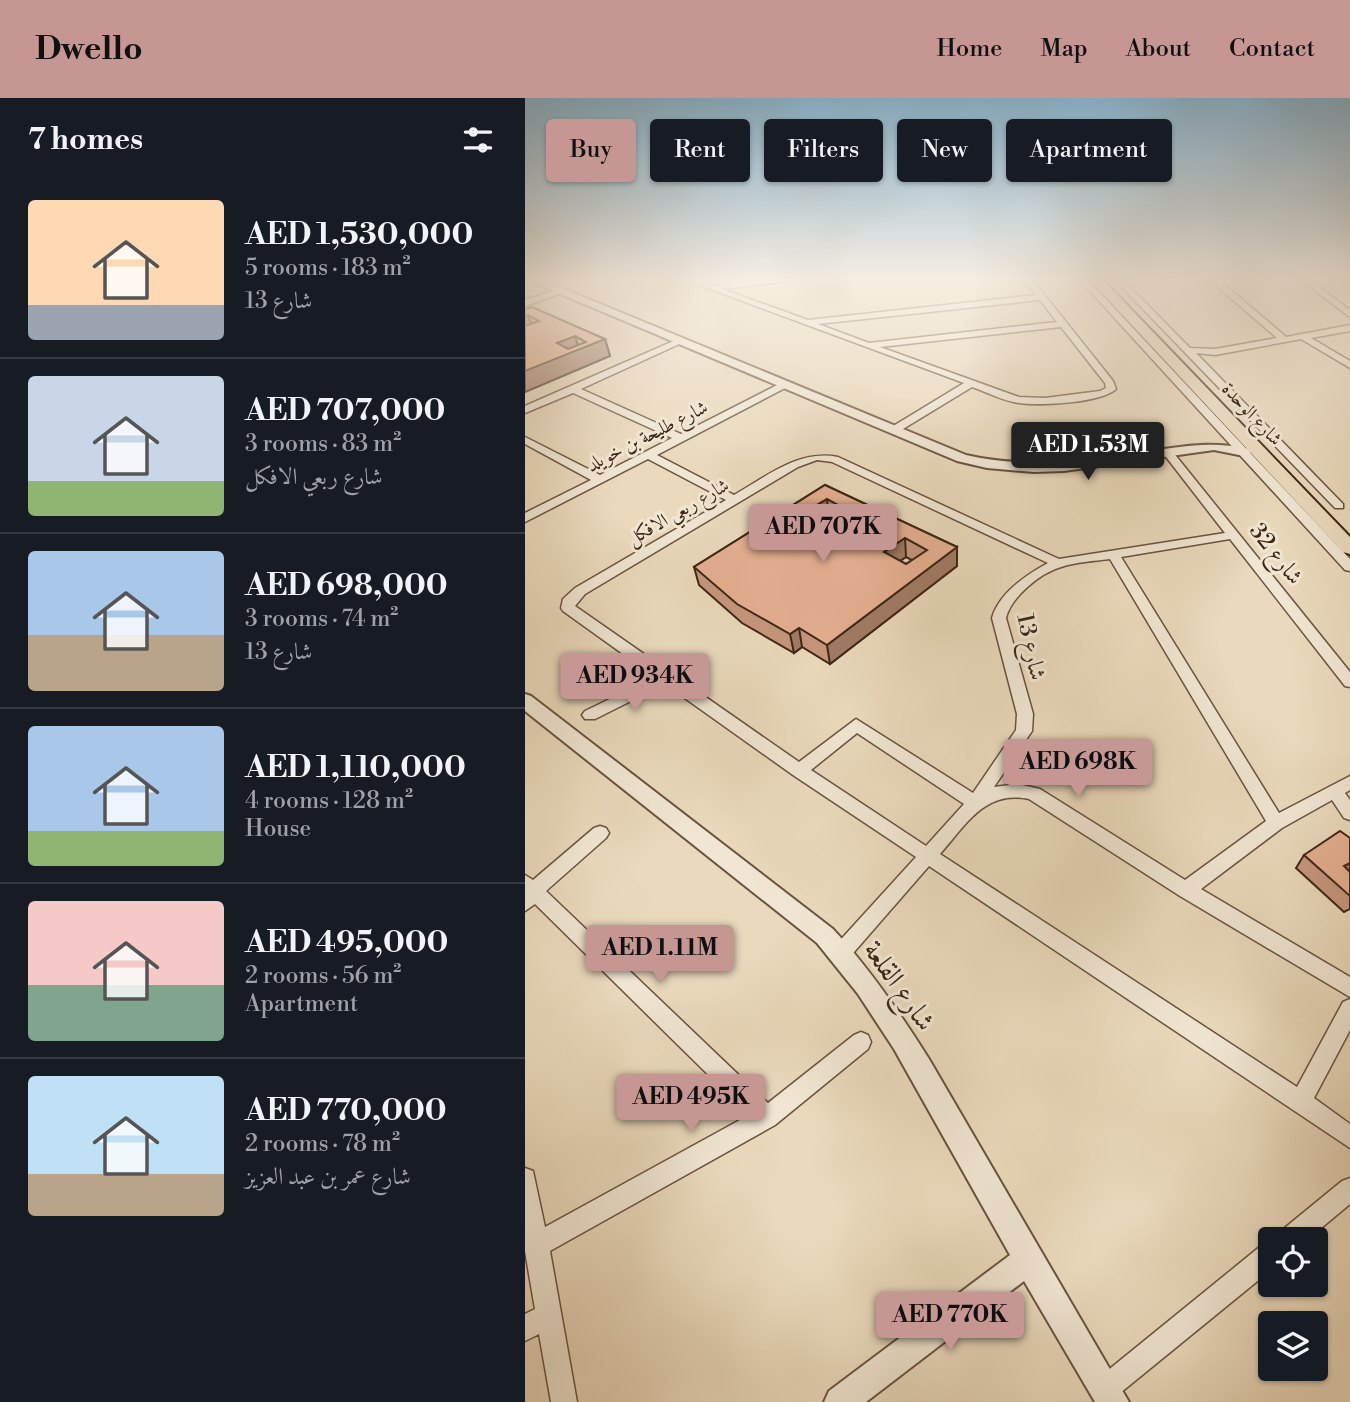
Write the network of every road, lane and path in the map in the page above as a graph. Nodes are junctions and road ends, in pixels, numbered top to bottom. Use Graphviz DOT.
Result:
graph roads {
  1 [pos="676,339"];
  2 [pos="850,339"];
  3 [pos="924,339"];
  4 [pos="1075,339"];
  5 [pos="1145,339"];
  6 [pos="1170,339"];
  7 [pos="1171,339"];
  8 [pos="1292,339"];
  9 [pos="1307,339"];
  10 [pos="1285,340"];
  11 [pos="681,341"];
  12 [pos="867,345"];
  13 [pos="1186,350"];
  14 [pos="1215,352"];
  15 [pos="1199,363"];
  16 [pos="1350,365"];
  17 [pos="1211,379"];
  18 [pos="971,383"];
  19 [pos="786,384"];
  20 [pos="573,388"];
  21 [pos="525,410"];
  22 [pos="1216,414"];
  23 [pos="894,430"];
  24 [pos="1228,434"];
  25 [pos="681,438"];
  26 [pos="525,440"];
  27 [pos="1214,446"];
  28 [pos="1244,452"];
  29 [pos="1168,453"];
  30 [pos="649,455"];
  31 [pos="600,480"];
  32 [pos="1321,497"];
  33 [pos="735,500"];
  34 [pos="1339,506"];
  35 [pos="1350,516"];
  36 [pos="525,518"];
  37 [pos="1350,527"];
  38 [pos="1234,535"];
  39 [pos="1350,548"];
  40 [pos="1113,554"];
  41 [pos="1058,563"];
  42 [pos="1350,567"];
  43 [pos="665,678"];
  44 [pos="1350,682"];
  45 [pos="525,701"];
  46 [pos="590,715"];
  47 [pos="799,771"];
  48 [pos="1342,786"];
  49 [pos="975,803"];
  50 [pos="1350,813"];
  51 [pos="1276,823"];
  52 [pos="600,833"];
  53 [pos="929,858"];
  54 [pos="1186,890"];
  55 [pos="528,892"];
  56 [pos="841,953"];
  57 [pos="1350,988"];
  58 [pos="1350,1009"];
  59 [pos="861,1042"];
  60 [pos="1301,1102"];
  61 [pos="767,1117"];
  62 [pos="1350,1137"];
  63 [pos="525,1179"];
  64 [pos="1350,1189"];
  65 [pos="1304,1227"];
  66 [pos="535,1246"];
  67 [pos="1028,1260"];
  68 [pos="1258,1265"];
  69 [pos="536,1322"];
  70 [pos="1109,1395"];
  71 [pos="564,1402"];
  72 [pos="840,1402"];
  1 -- 11 [label="street"];
  2 -- 12 [label="street"];
  3 -- 12 [label="street"];
  4 -- 18 [label="street"];
  5 -- 22 [label="main road, شارع الوحدة"];
  6 -- 17 [label="main road, شارع الوحدة"];
  7 -- 13 [label="street"];
  8 -- 10 [label="street"];
  9 -- 16 [label="street"];
  10 -- 14 [label="street"];
  11 -- 19 [label="street"];
  11 -- 20 [label="street"];
  12 -- 18 [label="street"];
  13 -- 14 [label="street"];
  13 -- 15 [label="street"];
  14 -- 15 [label="street"];
  15 -- 17 [label="street"];
  17 -- 32 [label="main road, شارع الوحدة"];
  17 -- 34 [label="street"];
  18 -- 23 [label="street"];
  19 -- 23 [label="street"];
  19 -- 25 [label="street, شارع طليحة بن خويلد"];
  20 -- 21 [label="street"];
  20 -- 25 [label="street"];
  22 -- 24 [label="street"];
  22 -- 39 [label="main road, شارع الوحدة"];
  23 -- 29 [label="street"];
  24 -- 27 [label="street"];
  24 -- 28 [label="street"];
  25 -- 30 [label="street, شارع طليحة بن خويلد"];
  26 -- 31 [label="street"];
  27 -- 28 [label="street"];
  27 -- 29 [label="street"];
  28 -- 42 [label="street"];
  29 -- 38 [label="street, شارع 32"];
  30 -- 31 [label="street, شارع طليحة بن خويلد"];
  30 -- 33 [label="street"];
  31 -- 36 [label="street, شارع طليحة بن خويلد"];
  32 -- 34 [label="street"];
  32 -- 37 [label="main road, شارع الوحدة"];
  33 -- 41 [label="street, شارع ربعي الافكل"];
  33 -- 43 [label="street, شارع ربعي الافكل"];
  34 -- 35 [label="street"];
  38 -- 40 [label="street, شارع 13"];
  38 -- 44 [label="street, شارع 32"];
  40 -- 41 [label="street, شارع 13"];
  40 -- 51 [label="street"];
  41 -- 49 [label="street, شارع 13"];
  43 -- 46 [label="street"];
  43 -- 47 [label="street"];
  45 -- 56 [label="street, شارع القلعة"];
  47 -- 49 [label="street"];
  47 -- 53 [label="street"];
  48 -- 50 [label="street"];
  48 -- 51 [label="street"];
  49 -- 53 [label="street"];
  49 -- 54 [label="street"];
  51 -- 54 [label="street"];
  52 -- 55 [label="street"];
  53 -- 56 [label="street"];
  53 -- 60 [label="street"];
  54 -- 57 [label="street"];
  55 -- 61 [label="street"];
  56 -- 67 [label="street, شارع القلعة"];
  58 -- 60 [label="street"];
  59 -- 61 [label="street"];
  60 -- 62 [label="street"];
  61 -- 66 [label="street"];
  63 -- 66 [label="street"];
  64 -- 65 [label="street"];
  66 -- 69 [label="street"];
  67 -- 70 [label="street, شارع القلعة"];
  67 -- 72 [label="street"];
  68 -- 70 [label="street"];
  69 -- 71 [label="street"];
}
